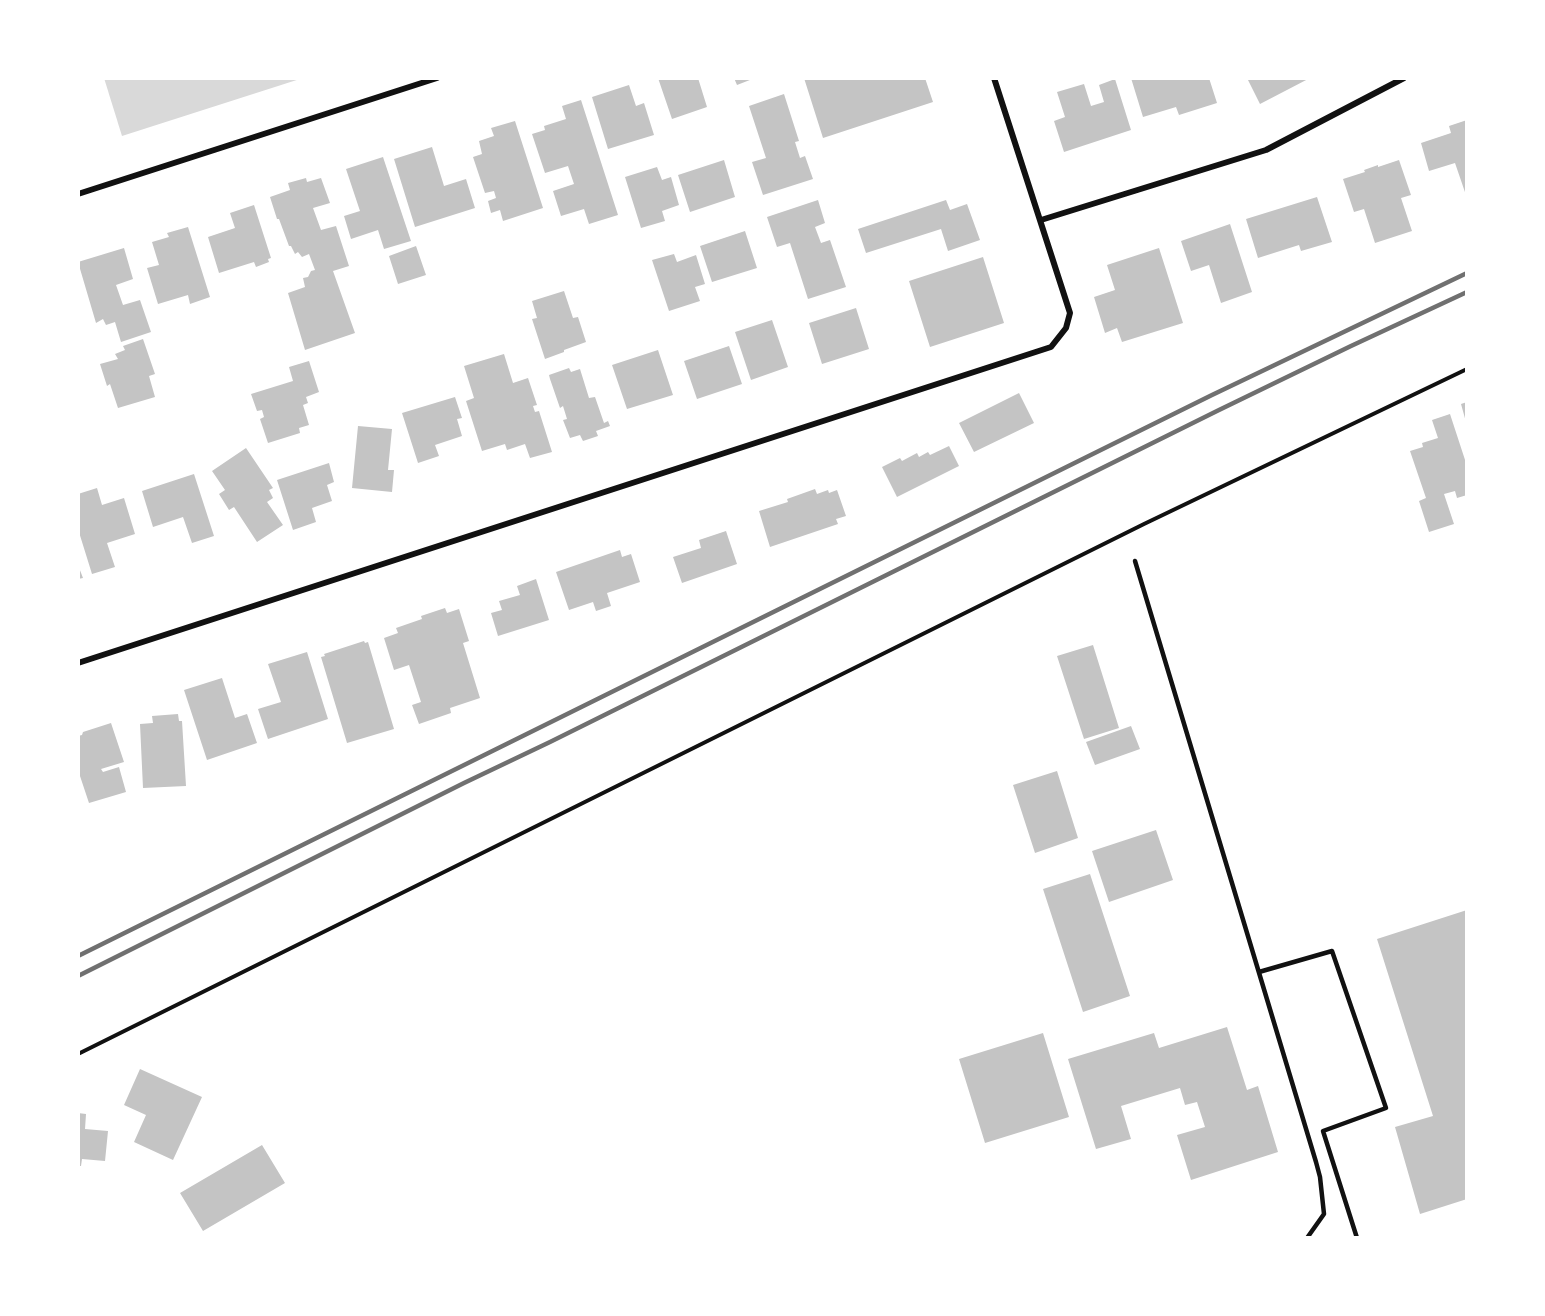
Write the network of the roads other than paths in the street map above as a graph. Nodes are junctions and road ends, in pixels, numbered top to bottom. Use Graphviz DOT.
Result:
graph roads {
  1 [pos="437,78"];
  2 [pos="994,78"];
  3 [pos="1404,78"];
  4 [pos="78,194"];
  5 [pos="1041,220"];
  6 [pos="1135,561"];
  7 [pos="78,663"];
  8 [pos="1259,972"];
  9 [pos="1307,1238"];
  10 [pos="1357,1238"];
  1 -- 4 [label="street"];
  2 -- 5 [label="street"];
  3 -- 5 [label="street"];
  5 -- 7 [label="street"];
  6 -- 8 [label="lane"];
  8 -- 9 [label="lane"];
  8 -- 10 [label="lane"];
}
